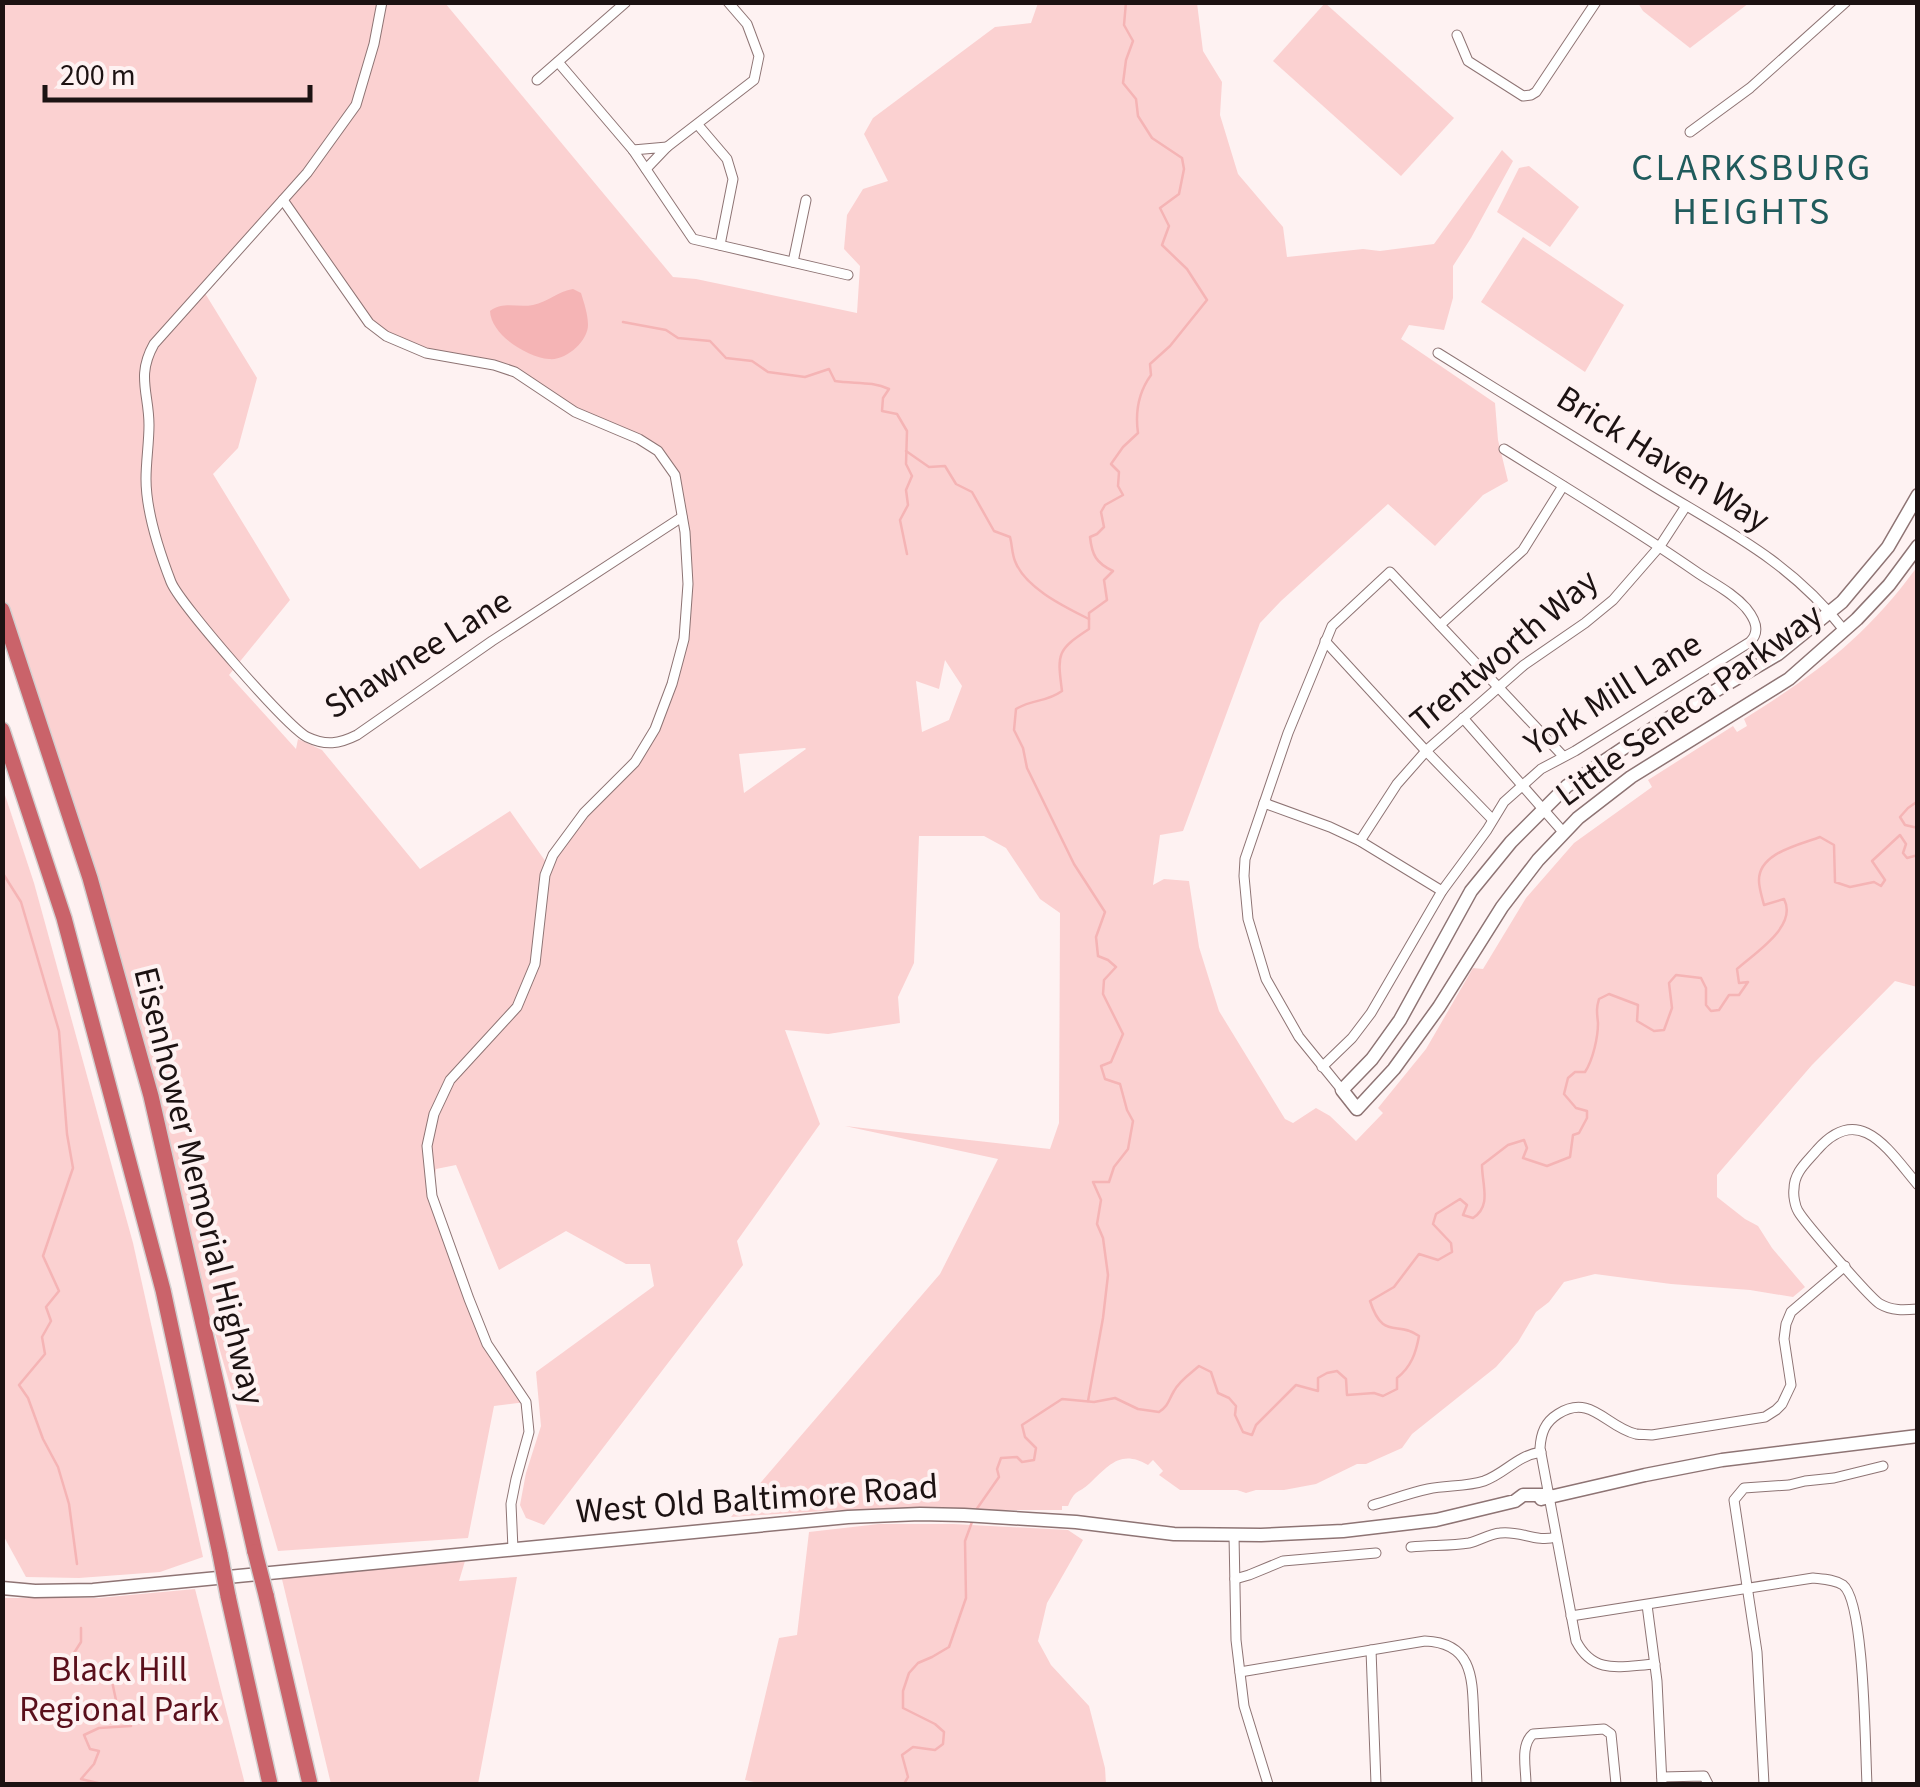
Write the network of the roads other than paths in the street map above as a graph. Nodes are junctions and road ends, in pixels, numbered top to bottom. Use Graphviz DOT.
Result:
graph roads {
  1 [pos="382,2"];
  2 [pos="728,2"];
  3 [pos="1596,2"];
  4 [pos="1846,2"];
  5 [pos="621,4"];
  6 [pos="1456,34"];
  7 [pos="558,62"];
  8 [pos="537,80"];
  9 [pos="698,125"];
  10 [pos="1690,132"];
  11 [pos="667,147"];
  12 [pos="632,150"];
  13 [pos="646,169"];
  14 [pos="283,200"];
  15 [pos="806,200"];
  16 [pos="720,245"];
  17 [pos="794,262"];
  18 [pos="848,275"];
  19 [pos="1438,354"];
  20 [pos="1504,449"];
  21 [pos="1563,486"];
  22 [pos="1918,495"];
  23 [pos="1686,506"];
  24 [pos="682,516"];
  25 [pos="1660,546"];
  26 [pos="1918,546"];
  27 [pos="2,610"];
  28 [pos="1829,612"];
  29 [pos="1440,625"];
  30 [pos="1844,630"];
  31 [pos="1326,641"];
  32 [pos="1500,686"];
  33 [pos="1463,718"];
  34 [pos="2,730"];
  35 [pos="1426,751"];
  36 [pos="1562,756"];
  37 [pos="1522,785"];
  38 [pos="1264,803"];
  39 [pos="1543,810"];
  40 [pos="1492,820"];
  41 [pos="1564,833"];
  42 [pos="1360,841"];
  43 [pos="1442,890"];
  44 [pos="1322,1066"];
  45 [pos="1342,1090"];
  46 [pos="1918,1185"];
  47 [pos="1846,1266"];
  48 [pos="1918,1310"];
  49 [pos="1918,1436"];
  50 [pos="1541,1452"];
  51 [pos="1884,1466"];
  52 [pos="1548,1495"];
  53 [pos="1373,1505"];
  54 [pos="1234,1535"];
  55 [pos="1556,1537"];
  56 [pos="1411,1547"];
  57 [pos="514,1548"];
  58 [pos="1376,1552"];
  59 [pos="1236,1578"];
  60 [pos="2,1588"];
  61 [pos="1746,1589"];
  62 [pos="1647,1606"];
  63 [pos="1571,1616"];
  64 [pos="1372,1650"];
  65 [pos="1655,1664"];
  66 [pos="1240,1672"];
  67 [pos="1662,1781"];
  68 [pos="270,1784"];
  69 [pos="310,1784"];
  70 [pos="1268,1784"];
  71 [pos="1376,1784"];
  72 [pos="1477,1784"];
  73 [pos="1526,1784"];
  74 [pos="1616,1784"];
  75 [pos="1708,1784"];
  76 [pos="1764,1784"];
  77 [pos="1867,1784"];
  1 -- 14 [label="street, Shawnee Lane"];
  2 -- 9 [label="street"];
  3 -- 6 [label="street"];
  4 -- 10 [label="street"];
  5 -- 7 [label="street"];
  7 -- 8 [label="street"];
  7 -- 12 [label="street"];
  9 -- 11 [label="street"];
  9 -- 16 [label="street"];
  11 -- 12 [label="street"];
  11 -- 13 [label="street"];
  12 -- 13 [label="street"];
  13 -- 16 [label="street"];
  14 -- 24 [label="street"];
  14 -- 24 [label="street, Shawnee Lane"];
  15 -- 17 [label="street"];
  16 -- 17 [label="street"];
  17 -- 18 [label="street"];
  19 -- 23 [label="street, Brick Haven Way"];
  20 -- 21 [label="street, York Mill Lane"];
  21 -- 25 [label="street, York Mill Lane"];
  21 -- 29 [label="street"];
  22 -- 28 [label="street, Little Seneca Parkway"];
  23 -- 25 [label="street, Trentworth Way"];
  23 -- 28 [label="street, Brick Haven Way"];
  24 -- 57 [label="street"];
  25 -- 32 [label="street, Trentworth Way"];
  25 -- 36 [label="street, York Mill Lane"];
  26 -- 30 [label="street, Little Seneca Parkway"];
  27 -- 69 [label="highway, Eisenhower Memorial Highway, bridge"];
  28 -- 30 [label="street, Brick Haven Way"];
  28 -- 39 [label="street, Little Seneca Parkway"];
  29 -- 31 [label="street"];
  29 -- 32 [label="street"];
  30 -- 41 [label="street, Little Seneca Parkway"];
  31 -- 35 [label="street"];
  31 -- 38 [label="street"];
  32 -- 33 [label="street, Trentworth Way"];
  32 -- 36 [label="street"];
  33 -- 35 [label="street, Trentworth Way"];
  33 -- 37 [label="street"];
  34 -- 68 [label="highway, Eisenhower Memorial Highway, bridge"];
  35 -- 40 [label="street"];
  35 -- 42 [label="street, Trentworth Way"];
  36 -- 37 [label="street, York Mill Lane"];
  37 -- 39 [label="street"];
  37 -- 40 [label="street, York Mill Lane"];
  38 -- 42 [label="street"];
  38 -- 44 [label="street"];
  39 -- 41 [label="street"];
  39 -- 45 [label="street, Little Seneca Parkway"];
  40 -- 43 [label="street, York Mill Lane"];
  41 -- 45 [label="street, Little Seneca Parkway"];
  42 -- 43 [label="street"];
  43 -- 44 [label="street, York Mill Lane"];
  44 -- 45 [label="street"];
  46 -- 47 [label="street"];
  47 -- 48 [label="street"];
  47 -- 50 [label="street"];
  49 -- 52 [label="street, West Old Baltimore Road"];
  50 -- 52 [label="street"];
  50 -- 53 [label="street"];
  51 -- 61 [label="street"];
  52 -- 54 [label="street, West Old Baltimore Road"];
  52 -- 55 [label="street"];
  54 -- 57 [label="street, West Old Baltimore Road"];
  54 -- 59 [label="street"];
  55 -- 56 [label="street"];
  55 -- 63 [label="street"];
  57 -- 60 [label="street, West Old Baltimore Road"];
  58 -- 59 [label="street"];
  59 -- 66 [label="street"];
  61 -- 62 [label="street"];
  61 -- 76 [label="street"];
  61 -- 77 [label="street"];
  62 -- 63 [label="street"];
  62 -- 65 [label="street"];
  63 -- 65 [label="street"];
  64 -- 66 [label="street"];
  64 -- 71 [label="street"];
  64 -- 72 [label="street"];
  65 -- 67 [label="street"];
  66 -- 70 [label="street"];
  67 -- 75 [label="street"];
  73 -- 74 [label="street"];
}
